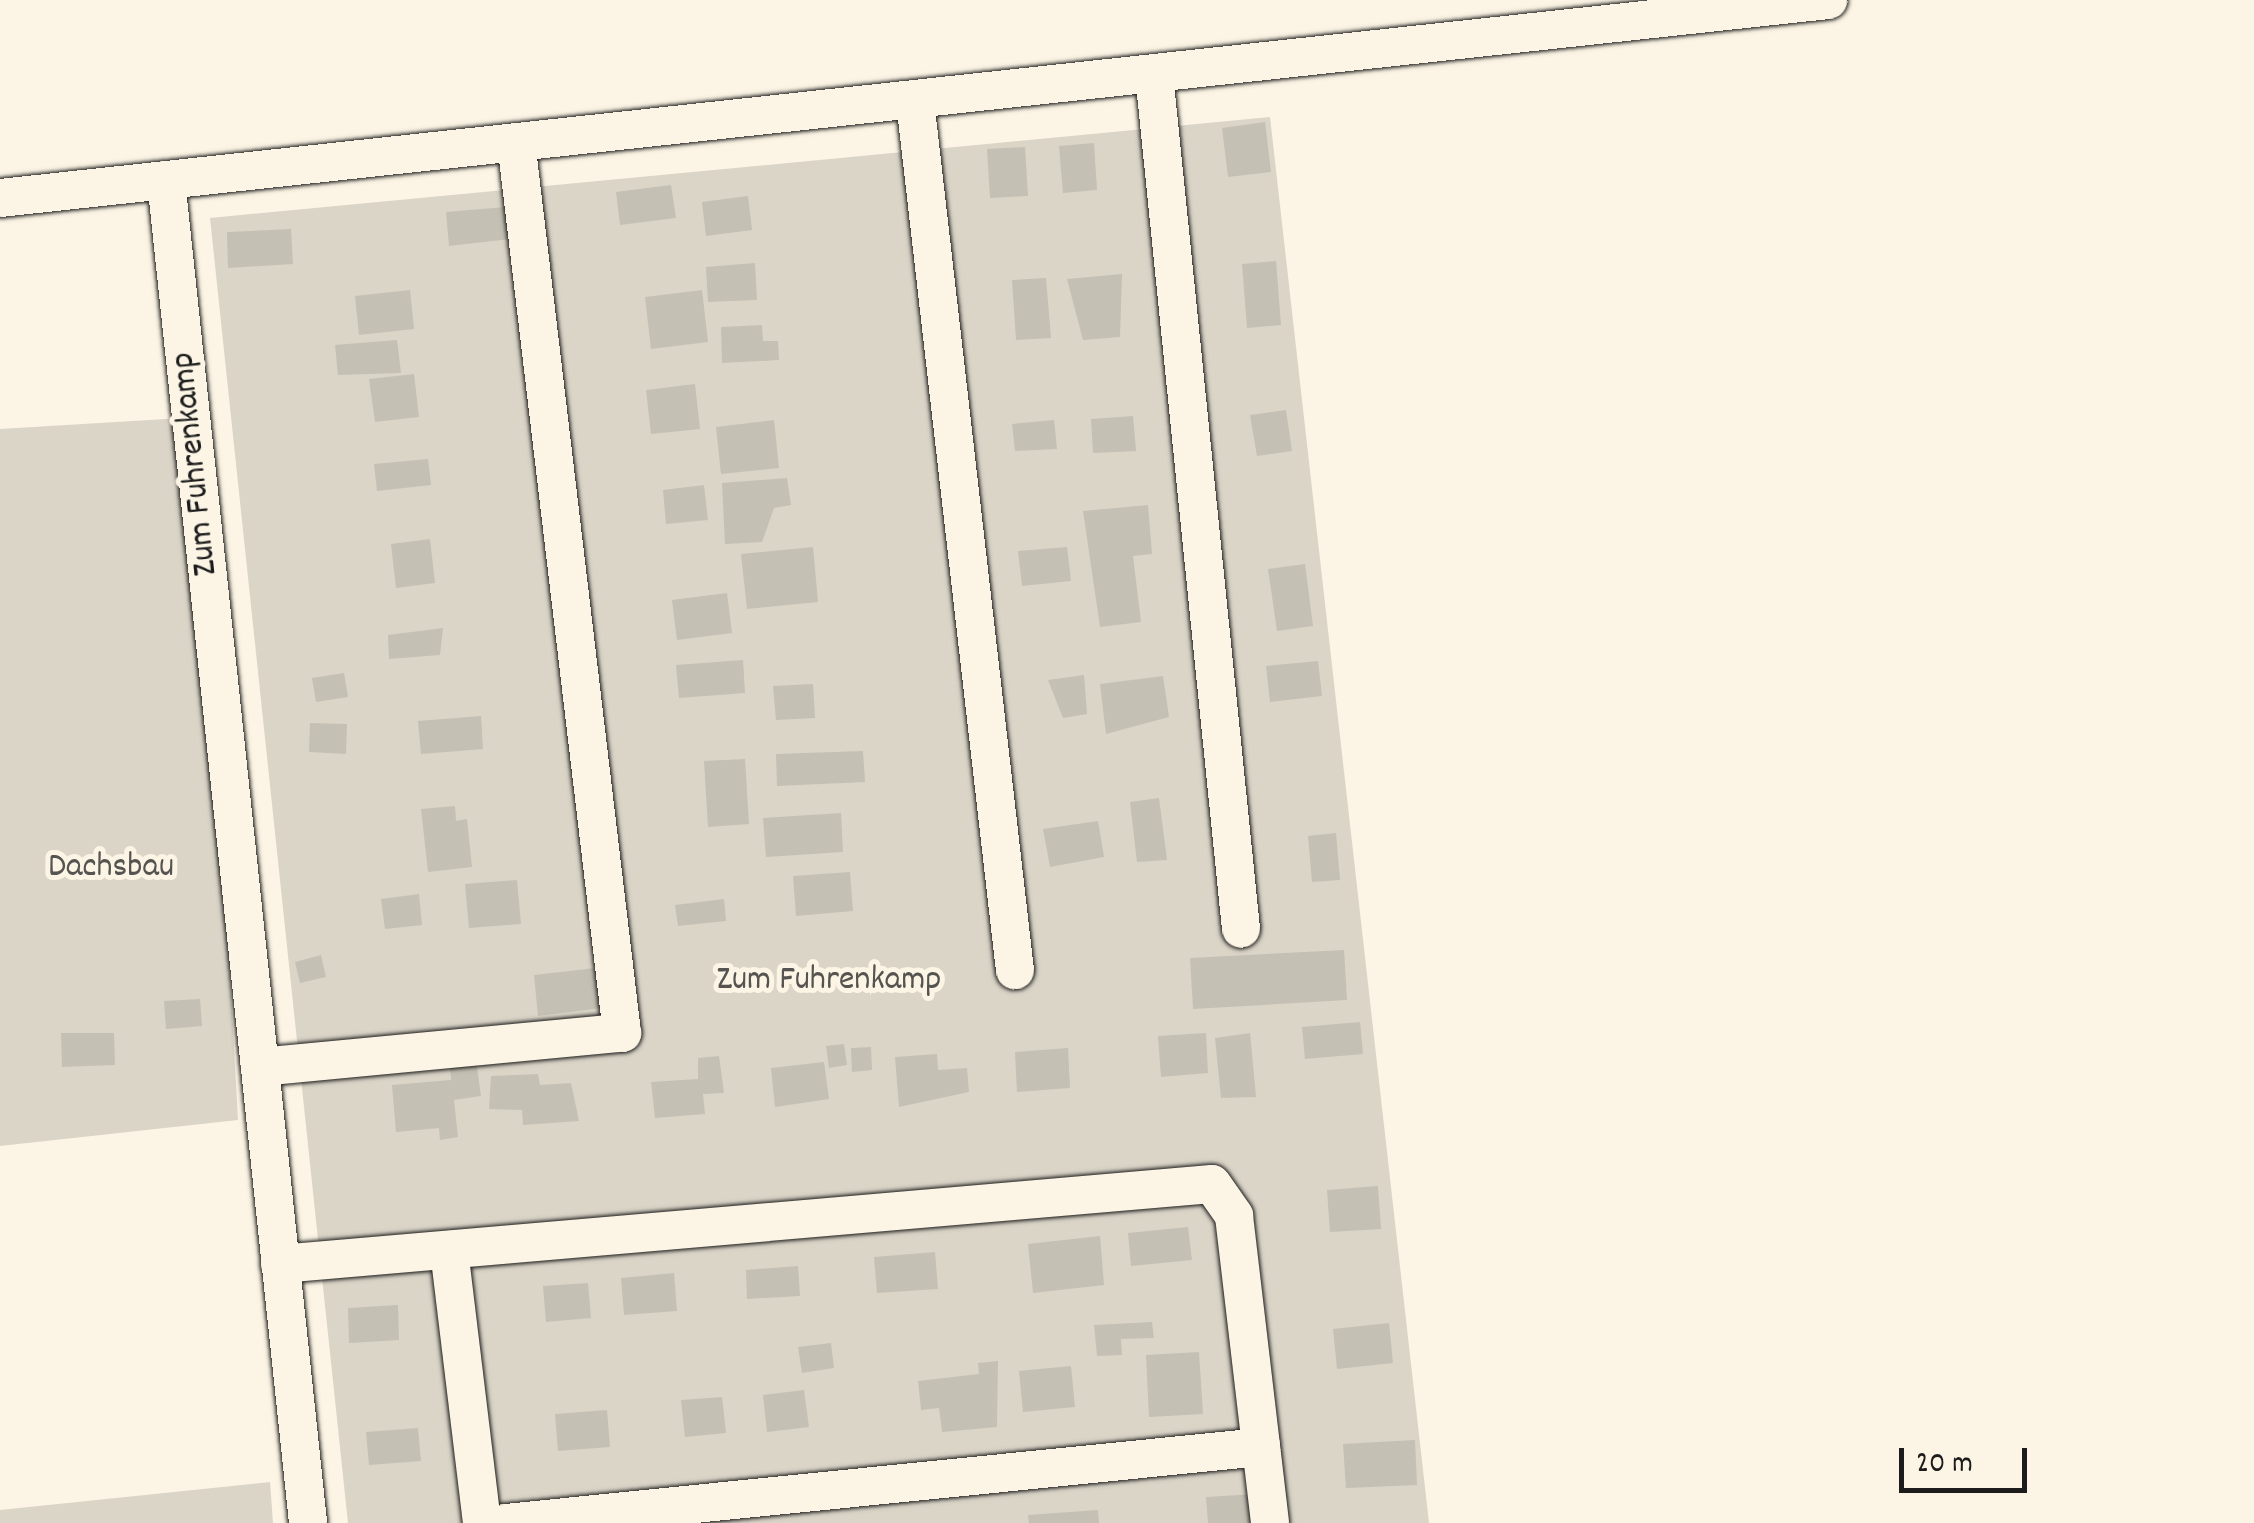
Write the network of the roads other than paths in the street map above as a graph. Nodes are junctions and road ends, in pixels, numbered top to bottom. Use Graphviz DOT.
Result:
graph roads {
  1 [pos="1828,0"];
  2 [pos="1154,74"];
  3 [pos="915,102"];
  4 [pos="516,142"];
  5 [pos="166,180"];
  6 [pos="0,198"];
  7 [pos="1241,929"];
  8 [pos="1016,970"];
  9 [pos="260,1067"];
  10 [pos="449,1250"];
  11 [pos="280,1264"];
  12 [pos="1261,1447"];
  13 [pos="308,1523"];
  14 [pos="482,1523"];
  15 [pos="506,1523"];
  16 [pos="1270,1523"];
  1 -- 2 [label="street"];
  2 -- 3 [label="street"];
  2 -- 7 [label="street"];
  3 -- 4 [label="street"];
  3 -- 8 [label="street"];
  4 -- 5 [label="street"];
  4 -- 9 [label="street"];
  5 -- 6 [label="street"];
  5 -- 9 [label="street, Zum Fuhrenkamp"];
  9 -- 11 [label="street, Zum Fuhrenkamp"];
  10 -- 11 [label="street"];
  10 -- 12 [label="street"];
  10 -- 14 [label="street"];
  11 -- 13 [label="street, Zum Fuhrenkamp"];
  12 -- 15 [label="street"];
  12 -- 16 [label="street"];
}
